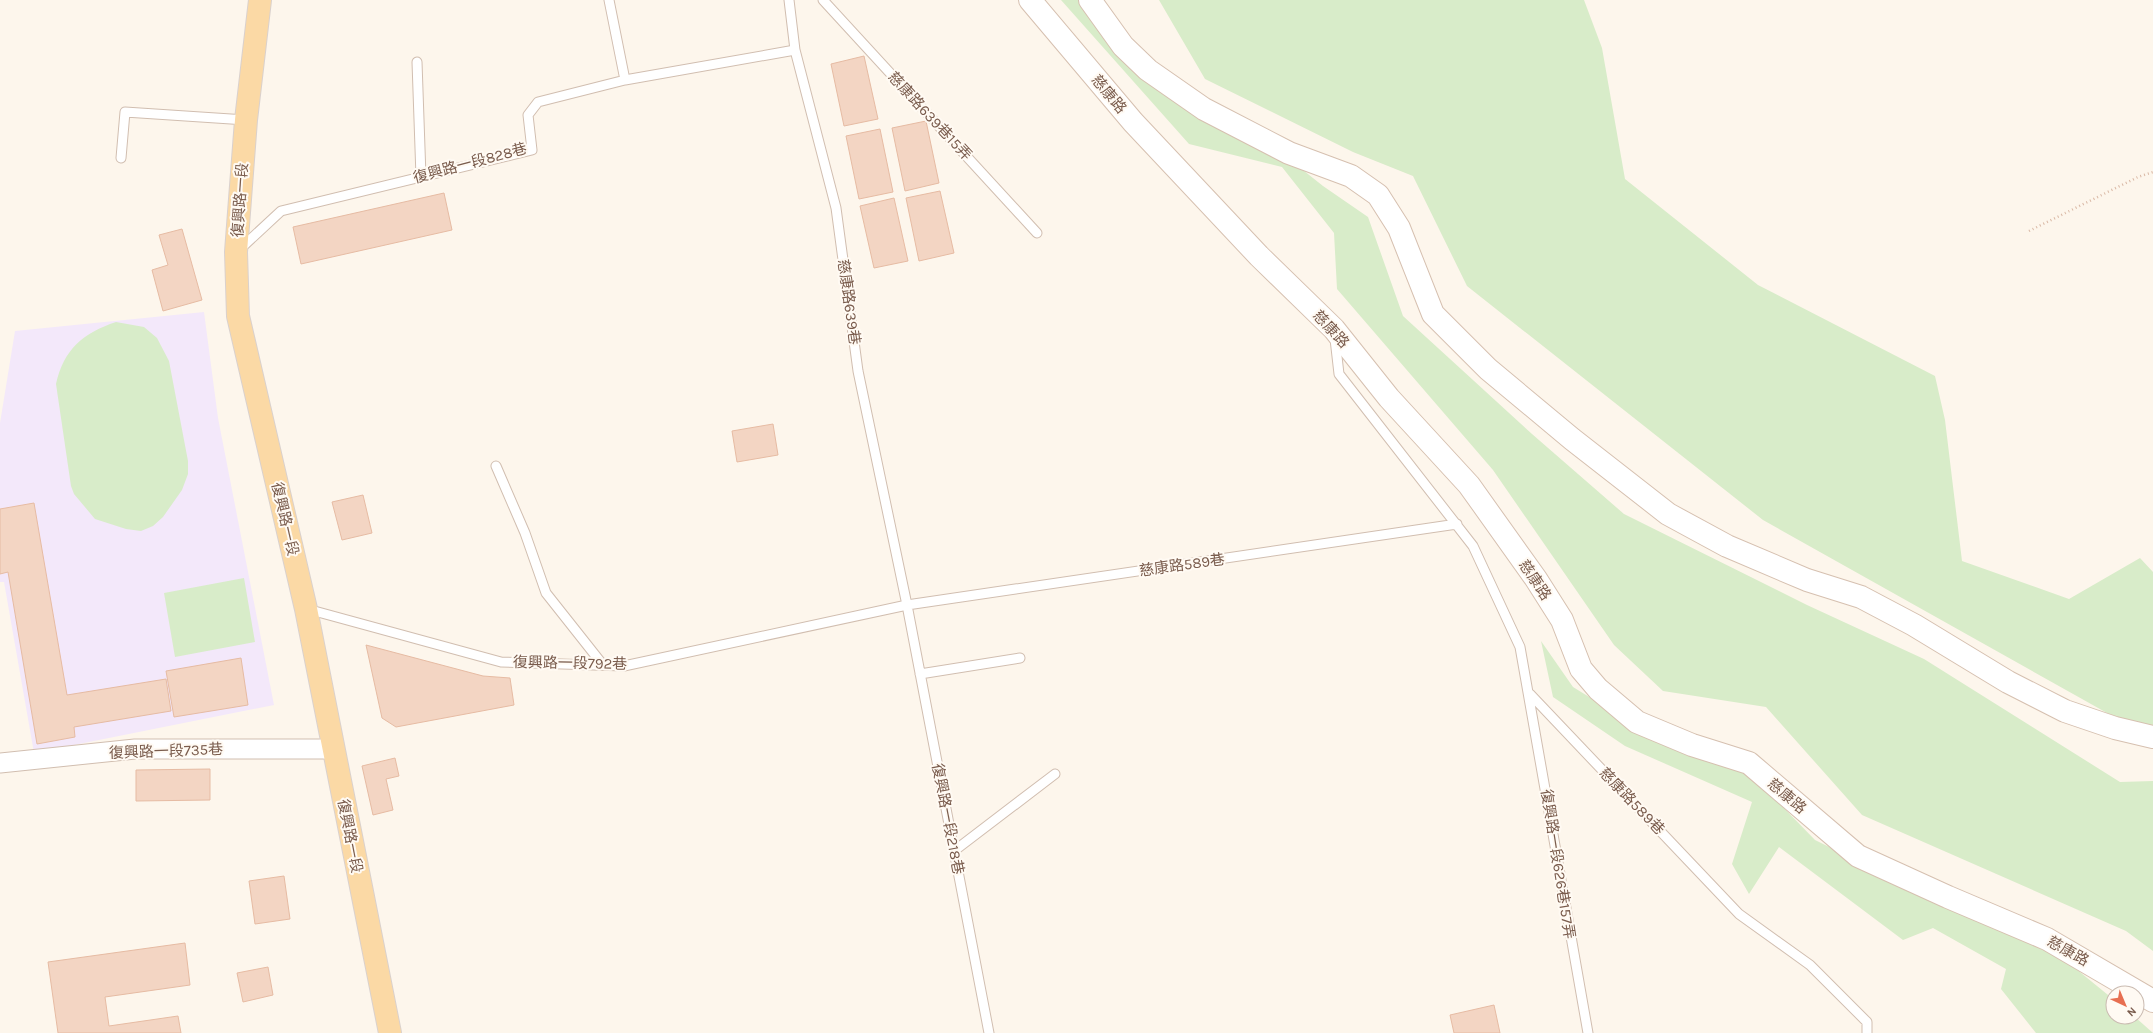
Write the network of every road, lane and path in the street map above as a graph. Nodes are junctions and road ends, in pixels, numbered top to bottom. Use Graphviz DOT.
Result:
graph roads {
  1 [pos="260,0"];
  2 [pos="609,0"];
  3 [pos="789,0"];
  4 [pos="823,0"];
  5 [pos="1030,0"];
  6 [pos="1090,0"];
  7 [pos="795,50"];
  8 [pos="417,62"];
  9 [pos="625,80"];
  10 [pos="246,120"];
  11 [pos="121,158"];
  12 [pos="2153,172"];
  13 [pos="421,177"];
  14 [pos="2029,231"];
  15 [pos="1037,233"];
  16 [pos="236,252"];
  17 [pos="1334,328"];
  18 [pos="496,466"];
  19 [pos="1456,524"];
  20 [pos="907,605"];
  21 [pos="306,609"];
  22 [pos="1020,658"];
  23 [pos="603,665"];
  24 [pos="920,674"];
  25 [pos="1530,694"];
  26 [pos="2153,738"];
  27 [pos="333,749"];
  28 [pos="0,764"];
  29 [pos="1055,774"];
  30 [pos="954,851"];
  31 [pos="2153,1001"];
  32 [pos="390,1033"];
  33 [pos="989,1033"];
  34 [pos="1588,1033"];
  35 [pos="1867,1033"];
  1 -- 10 [label="main road, 復興路一段"];
  2 -- 9 [label="lane"];
  3 -- 7 [label="lane, 慈康路639巷"];
  4 -- 15 [label="lane, 慈康路639巷15弄"];
  5 -- 17 [label="street, 慈康路"];
  6 -- 26 [label="street"];
  7 -- 9 [label="lane, 復興路一段828巷"];
  7 -- 20 [label="lane, 慈康路639巷"];
  8 -- 13 [label="lane"];
  9 -- 13 [label="lane, 復興路一段828巷"];
  10 -- 11 [label="lane"];
  10 -- 16 [label="main road, 復興路一段"];
  12 -- 14 [label="path"];
  13 -- 16 [label="lane, 復興路一段828巷"];
  16 -- 21 [label="main road, 復興路一段"];
  17 -- 19 [label="lane"];
  17 -- 31 [label="street, 慈康路"];
  18 -- 23 [label="lane"];
  19 -- 20 [label="lane, 慈康路589巷"];
  19 -- 25 [label="lane"];
  20 -- 23 [label="lane, 復興路一段792巷"];
  20 -- 24 [label="lane, 復興路一段218巷"];
  21 -- 23 [label="lane, 復興路一段792巷"];
  21 -- 27 [label="main road, 復興路一段"];
  22 -- 24 [label="lane"];
  24 -- 30 [label="lane, 復興路一段218巷"];
  25 -- 34 [label="lane, 復興路一段626巷157弄"];
  25 -- 35 [label="lane, 慈康路589巷"];
  27 -- 28 [label="street, 復興路一段735巷"];
  27 -- 32 [label="main road, 復興路一段"];
  29 -- 30 [label="lane"];
  30 -- 33 [label="lane, 復興路一段218巷"];
}
